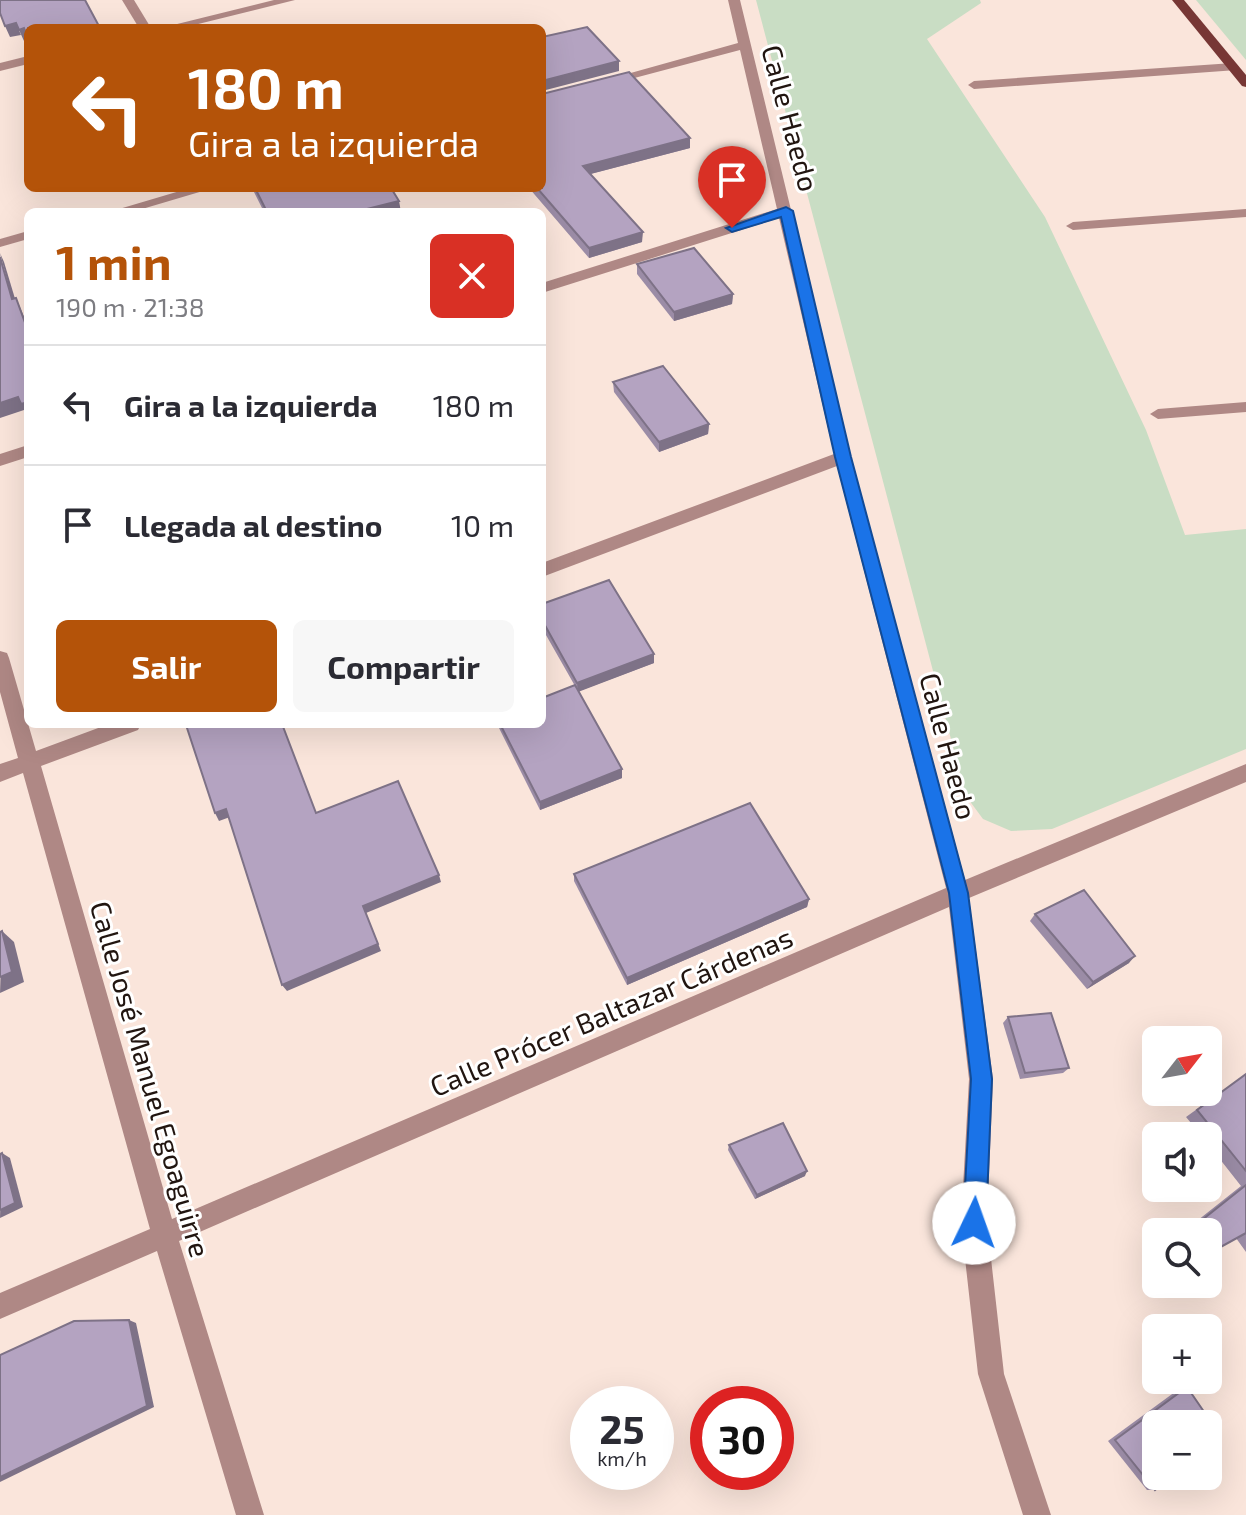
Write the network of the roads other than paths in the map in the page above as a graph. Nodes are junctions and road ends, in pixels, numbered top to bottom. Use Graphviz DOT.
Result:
graph roads {
  1 [pos="128,0"];
  2 [pos="289,0"];
  3 [pos="734,0"];
  4 [pos="1178,0"];
  5 [pos="143,24"];
  6 [pos="184,24"];
  7 [pos="743,45"];
  8 [pos="24,61"];
  9 [pos="0,67"];
  10 [pos="1233,67"];
  11 [pos="1246,83"];
  12 [pos="974,85"];
  13 [pos="588,86"];
  14 [pos="191,192"];
  15 [pos="131,208"];
  16 [pos="786,211"];
  17 [pos="1246,213"];
  18 [pos="1073,226"];
  19 [pos="24,236"];
  20 [pos="0,243"];
  21 [pos="546,287"];
  22 [pos="1246,407"];
  23 [pos="1158,414"];
  24 [pos="24,452"];
  25 [pos="843,457"];
  26 [pos="0,460"];
  27 [pos="546,568"];
  28 [pos="0,658"];
  29 [pos="120,728"];
  30 [pos="30,762"];
  31 [pos="0,773"];
  32 [pos="1246,773"];
  33 [pos="958,893"];
  34 [pos="165,1237"];
  35 [pos="0,1306"];
  36 [pos="250,1515"];
  37 [pos="1037,1515"];
  1 -- 5 [label="street"];
  2 -- 6 [label="street"];
  3 -- 7 [label="street, Calle Haedo"];
  4 -- 10 [label="main road"];
  7 -- 13 [label="street"];
  7 -- 16 [label="street, Calle Haedo"];
  8 -- 9 [label="street"];
  10 -- 11 [label="main road"];
  10 -- 12 [label="street"];
  14 -- 15 [label="street"];
  16 -- 21 [label="street"];
  16 -- 25 [label="street, Calle Haedo"];
  17 -- 18 [label="street"];
  19 -- 20 [label="street"];
  22 -- 23 [label="street"];
  24 -- 26 [label="street"];
  25 -- 27 [label="street"];
  25 -- 33 [label="street, Calle Haedo"];
  28 -- 30 [label="street, Calle José Manuel Egoaguirre"];
  29 -- 30 [label="street"];
  30 -- 31 [label="street"];
  30 -- 34 [label="street, Calle José Manuel Egoaguirre"];
  32 -- 33 [label="street, Calle Prócer Baltazar Cárdenas"];
  33 -- 34 [label="street, Calle Prócer Baltazar Cárdenas"];
  33 -- 37 [label="street, Calle Haedo"];
  34 -- 35 [label="street, Calle Prócer Baltazar Cárdenas"];
  34 -- 36 [label="street, Calle José Manuel Egoaguirre"];
}
